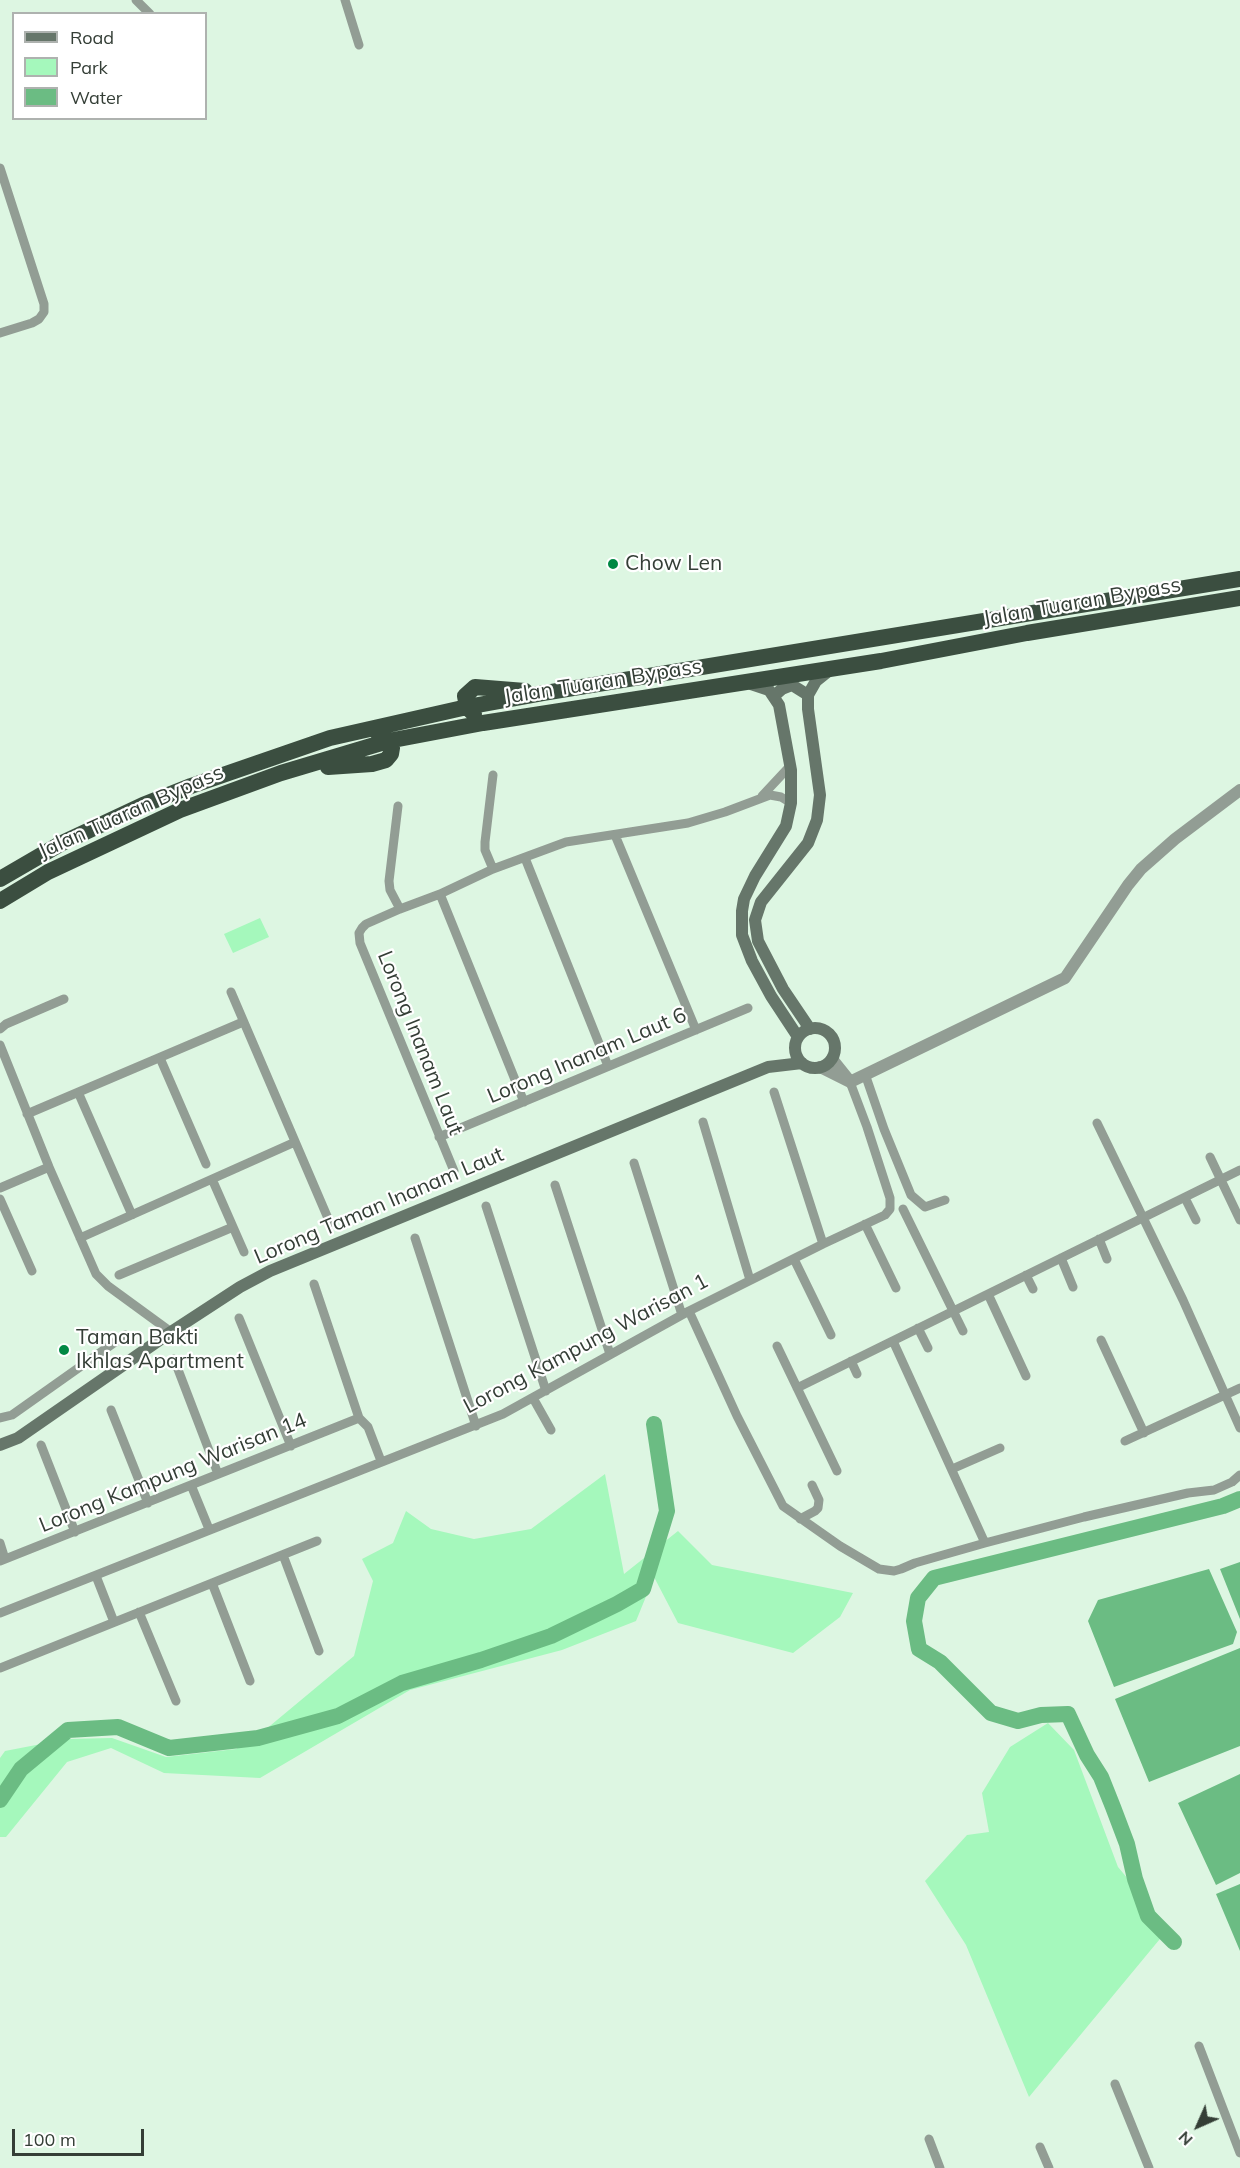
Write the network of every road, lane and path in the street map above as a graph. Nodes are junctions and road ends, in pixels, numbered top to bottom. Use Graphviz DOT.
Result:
graph roads {
  1 [pos="136,0"];
  2 [pos="345,0"];
  3 [pos="148,12"];
  4 [pos="359,45"];
  5 [pos="0,168"];
  6 [pos="0,333"];
  7 [pos="1240,579"];
  8 [pos="1240,598"];
  9 [pos="834,667"];
  10 [pos="748,683"];
  11 [pos="808,695"];
  12 [pos="774,696"];
  13 [pos="467,707"];
  14 [pos="483,723"];
  15 [pos="330,738"];
  16 [pos="388,741"];
  17 [pos="790,766"];
  18 [pos="493,775"];
  19 [pos="1240,790"];
  20 [pos="760,798"];
  21 [pos="791,803"];
  22 [pos="398,806"];
  23 [pos="615,835"];
  24 [pos="525,858"];
  25 [pos="494,869"];
  26 [pos="0,879"];
  27 [pos="440,894"];
  28 [pos="0,901"];
  29 [pos="400,909"];
  30 [pos="231,992"];
  31 [pos="64,999"];
  32 [pos="748,1008"];
  33 [pos="243,1022"];
  34 [pos="0,1029"];
  35 [pos="810,1029"];
  36 [pos="696,1030"];
  37 [pos="797,1043"];
  38 [pos="2,1049"];
  39 [pos="160,1058"];
  40 [pos="832,1059"];
  41 [pos="802,1063"];
  42 [pos="608,1066"];
  43 [pos="768,1067"];
  44 [pos="820,1067"];
  45 [pos="864,1074"];
  46 [pos="850,1082"];
  47 [pos="78,1092"];
  48 [pos="774,1092"];
  49 [pos="524,1102"];
  50 [pos="27,1113"];
  51 [pos="703,1122"];
  52 [pos="1097,1124"];
  53 [pos="439,1137"];
  54 [pos="295,1142"];
  55 [pos="1210,1157"];
  56 [pos="634,1163"];
  57 [pos="206,1164"];
  58 [pos="49,1167"];
  59 [pos="1240,1170"];
  60 [pos="454,1171"];
  61 [pos="212,1179"];
  62 [pos="1220,1180"];
  63 [pos="555,1185"];
  64 [pos="0,1188"];
  65 [pos="1185,1198"];
  66 [pos="0,1199"];
  67 [pos="945,1200"];
  68 [pos="486,1206"];
  69 [pos="903,1209"];
  70 [pos="132,1215"];
  71 [pos="1144,1217"];
  72 [pos="1240,1220"];
  73 [pos="1196,1221"];
  74 [pos="330,1223"];
  75 [pos="865,1224"];
  76 [pos="233,1227"];
  77 [pos="80,1238"];
  78 [pos="415,1238"];
  79 [pos="1099,1239"];
  80 [pos="823,1244"];
  81 [pos="244,1252"];
  82 [pos="794,1258"];
  83 [pos="1061,1258"];
  84 [pos="1107,1259"];
  85 [pos="32,1271"];
  86 [pos="120,1275"];
  87 [pos="1026,1275"];
  88 [pos="750,1280"];
  89 [pos="314,1284"];
  90 [pos="1073,1287"];
  91 [pos="896,1288"];
  92 [pos="1033,1289"];
  93 [pos="988,1294"];
  94 [pos="952,1311"];
  95 [pos="686,1313"];
  96 [pos="239,1318"];
  97 [pos="918,1328"];
  98 [pos="963,1331"];
  99 [pos="171,1332"];
  100 [pos="125,1335"];
  101 [pos="831,1335"];
  102 [pos="1101,1340"];
  103 [pos="893,1341"];
  104 [pos="777,1346"];
  105 [pos="928,1348"];
  106 [pos="610,1354"];
  107 [pos="174,1359"];
  108 [pos="851,1361"];
  109 [pos="857,1374"];
  110 [pos="1026,1376"];
  111 [pos="797,1388"];
  112 [pos="1240,1388"];
  113 [pos="546,1391"];
  114 [pos="1225,1396"];
  115 [pos="533,1398"];
  116 [pos="111,1410"];
  117 [pos="359,1418"];
  118 [pos="0,1419"];
  119 [pos="476,1426"];
  120 [pos="1240,1428"];
  121 [pos="551,1430"];
  122 [pos="1144,1433"];
  123 [pos="1125,1441"];
  124 [pos="0,1445"];
  125 [pos="41,1445"];
  126 [pos="291,1446"];
  127 [pos="1000,1448"];
  128 [pos="381,1461"];
  129 [pos="952,1468"];
  130 [pos="837,1471"];
  131 [pos="218,1474"];
  132 [pos="1240,1475"];
  133 [pos="191,1485"];
  134 [pos="812,1485"];
  135 [pos="148,1503"];
  136 [pos="800,1519"];
  137 [pos="209,1529"];
  138 [pos="75,1532"];
  139 [pos="317,1541"];
  140 [pos="985,1543"];
  141 [pos="0,1544"];
  142 [pos="283,1555"];
  143 [pos="3,1560"];
  144 [pos="96,1576"];
  145 [pos="212,1583"];
  146 [pos="139,1612"];
  147 [pos="0,1613"];
  148 [pos="114,1622"];
  149 [pos="319,1651"];
  150 [pos="0,1668"];
  151 [pos="250,1681"];
  152 [pos="176,1701"];
  153 [pos="1199,2046"];
  154 [pos="1115,2084"];
  155 [pos="929,2139"];
  156 [pos="1040,2147"];
  157 [pos="1240,2152"];
  158 [pos="940,2168"];
  159 [pos="1049,2168"];
  160 [pos="1149,2168"];
  1 -- 3 [label="street"];
  2 -- 4 [label="street"];
  5 -- 6 [label="street"];
  7 -- 13 [label="highway, Jalan Tuaran Bypass"];
  8 -- 9 [label="highway, Jalan Tuaran Bypass"];
  9 -- 10 [label="highway, Jalan Tuaran Bypass"];
  9 -- 11 [label="main road"];
  10 -- 12 [label="main road"];
  10 -- 14 [label="highway, Jalan Tuaran Bypass"];
  11 -- 12 [label="main road"];
  11 -- 35 [label="main road"];
  12 -- 17 [label="main road"];
  13 -- 14 [label="highway"];
  13 -- 15 [label="highway, Jalan Tuaran Bypass"];
  14 -- 16 [label="highway, Jalan Tuaran Bypass"];
  15 -- 16 [label="highway, Jalan Tuaran Bypass"];
  15 -- 26 [label="highway, Jalan Tuaran Bypass"];
  16 -- 28 [label="highway, Jalan Tuaran Bypass"];
  17 -- 20 [label="street"];
  17 -- 21 [label="main road"];
  18 -- 25 [label="street"];
  19 -- 45 [label="street"];
  20 -- 21 [label="street"];
  20 -- 23 [label="street"];
  21 -- 37 [label="main road"];
  22 -- 29 [label="street"];
  23 -- 24 [label="street"];
  23 -- 36 [label="street"];
  24 -- 25 [label="street"];
  24 -- 42 [label="street"];
  25 -- 27 [label="street"];
  27 -- 29 [label="street"];
  27 -- 49 [label="street"];
  29 -- 53 [label="street, Lorong Inanam Laut"];
  30 -- 33 [label="street"];
  31 -- 34 [label="street"];
  32 -- 36 [label="street, Lorong Inanam Laut 6"];
  33 -- 39 [label="street"];
  33 -- 54 [label="street"];
  35 -- 37 [label="main road"];
  35 -- 40 [label="main road"];
  36 -- 42 [label="street, Lorong Inanam Laut 6"];
  37 -- 41 [label="main road"];
  37 -- 43 [label="main road"];
  38 -- 50 [label="street"];
  39 -- 47 [label="street"];
  39 -- 57 [label="street"];
  40 -- 44 [label="main road"];
  40 -- 46 [label="street, Lorong Kampung Warisan 1"];
  41 -- 43 [label="main road, Lorong Taman Inanam Laut"];
  41 -- 44 [label="main road"];
  42 -- 49 [label="street, Lorong Inanam Laut 6"];
  43 -- 99 [label="main road, Lorong Taman Inanam Laut"];
  44 -- 46 [label="street"];
  45 -- 46 [label="street"];
  45 -- 67 [label="street"];
  46 -- 75 [label="street, Lorong Kampung Warisan 1"];
  47 -- 50 [label="street"];
  47 -- 70 [label="street"];
  48 -- 80 [label="street"];
  49 -- 53 [label="street, Lorong Inanam Laut 6"];
  50 -- 58 [label="street"];
  51 -- 88 [label="street"];
  52 -- 71 [label="street"];
  53 -- 60 [label="street, Lorong Inanam Laut"];
  54 -- 61 [label="street"];
  54 -- 74 [label="street"];
  55 -- 62 [label="street"];
  56 -- 95 [label="street"];
  58 -- 64 [label="street"];
  58 -- 77 [label="street"];
  59 -- 62 [label="street"];
  61 -- 70 [label="street"];
  61 -- 76 [label="street"];
  62 -- 65 [label="street"];
  62 -- 72 [label="street"];
  63 -- 106 [label="street"];
  65 -- 71 [label="street"];
  65 -- 73 [label="street"];
  66 -- 85 [label="street"];
  68 -- 113 [label="street"];
  69 -- 94 [label="street"];
  70 -- 77 [label="street"];
  71 -- 79 [label="street"];
  71 -- 114 [label="street"];
  75 -- 80 [label="street, Lorong Kampung Warisan 1"];
  75 -- 91 [label="street"];
  76 -- 81 [label="street"];
  76 -- 86 [label="street"];
  77 -- 99 [label="street"];
  78 -- 119 [label="street"];
  79 -- 83 [label="street"];
  79 -- 84 [label="street"];
  80 -- 82 [label="street, Lorong Kampung Warisan 1"];
  82 -- 88 [label="street, Lorong Kampung Warisan 1"];
  82 -- 101 [label="street"];
  83 -- 87 [label="street"];
  83 -- 90 [label="street"];
  87 -- 92 [label="street"];
  87 -- 93 [label="street"];
  88 -- 95 [label="street, Lorong Kampung Warisan 1"];
  89 -- 117 [label="street"];
  93 -- 94 [label="street"];
  93 -- 110 [label="street"];
  94 -- 97 [label="street"];
  94 -- 98 [label="street"];
  95 -- 106 [label="street, Lorong Kampung Warisan 1"];
  95 -- 136 [label="street"];
  96 -- 126 [label="street"];
  97 -- 103 [label="street"];
  97 -- 105 [label="street"];
  99 -- 124 [label="main road, Lorong Taman Inanam Laut"];
  100 -- 118 [label="street"];
  102 -- 122 [label="street"];
  103 -- 108 [label="street"];
  103 -- 129 [label="street"];
  104 -- 111 [label="street"];
  106 -- 113 [label="street, Lorong Kampung Warisan 1"];
  107 -- 131 [label="street"];
  108 -- 109 [label="street"];
  108 -- 111 [label="street"];
  111 -- 130 [label="street"];
  112 -- 114 [label="street"];
  113 -- 115 [label="street, Lorong Kampung Warisan 1"];
  114 -- 120 [label="street"];
  114 -- 122 [label="street"];
  115 -- 119 [label="street, Lorong Kampung Warisan 1"];
  115 -- 121 [label="street"];
  116 -- 135 [label="street"];
  117 -- 126 [label="street, Lorong Kampung Warisan 14"];
  117 -- 128 [label="street"];
  119 -- 128 [label="street, Lorong Kampung Warisan 1"];
  122 -- 123 [label="street"];
  125 -- 138 [label="street"];
  126 -- 131 [label="street, Lorong Kampung Warisan 14"];
  127 -- 129 [label="street"];
  128 -- 137 [label="street, Lorong Kampung Warisan 1"];
  129 -- 140 [label="street"];
  131 -- 133 [label="street, Lorong Kampung Warisan 14"];
  132 -- 140 [label="street"];
  133 -- 135 [label="street, Lorong Kampung Warisan 14"];
  133 -- 137 [label="street"];
  134 -- 136 [label="street"];
  135 -- 138 [label="street, Lorong Kampung Warisan 14"];
  136 -- 140 [label="street"];
  137 -- 144 [label="street, Lorong Kampung Warisan 1"];
  138 -- 143 [label="street, Lorong Kampung Warisan 14"];
  139 -- 142 [label="street"];
  141 -- 143 [label="street"];
  142 -- 145 [label="street"];
  142 -- 149 [label="street"];
  144 -- 147 [label="street, Lorong Kampung Warisan 1"];
  144 -- 148 [label="street"];
  145 -- 146 [label="street"];
  145 -- 151 [label="street"];
  146 -- 148 [label="street"];
  146 -- 152 [label="street"];
  148 -- 150 [label="street"];
  153 -- 157 [label="street"];
  154 -- 160 [label="street"];
  155 -- 158 [label="street"];
  156 -- 159 [label="street"];
}
